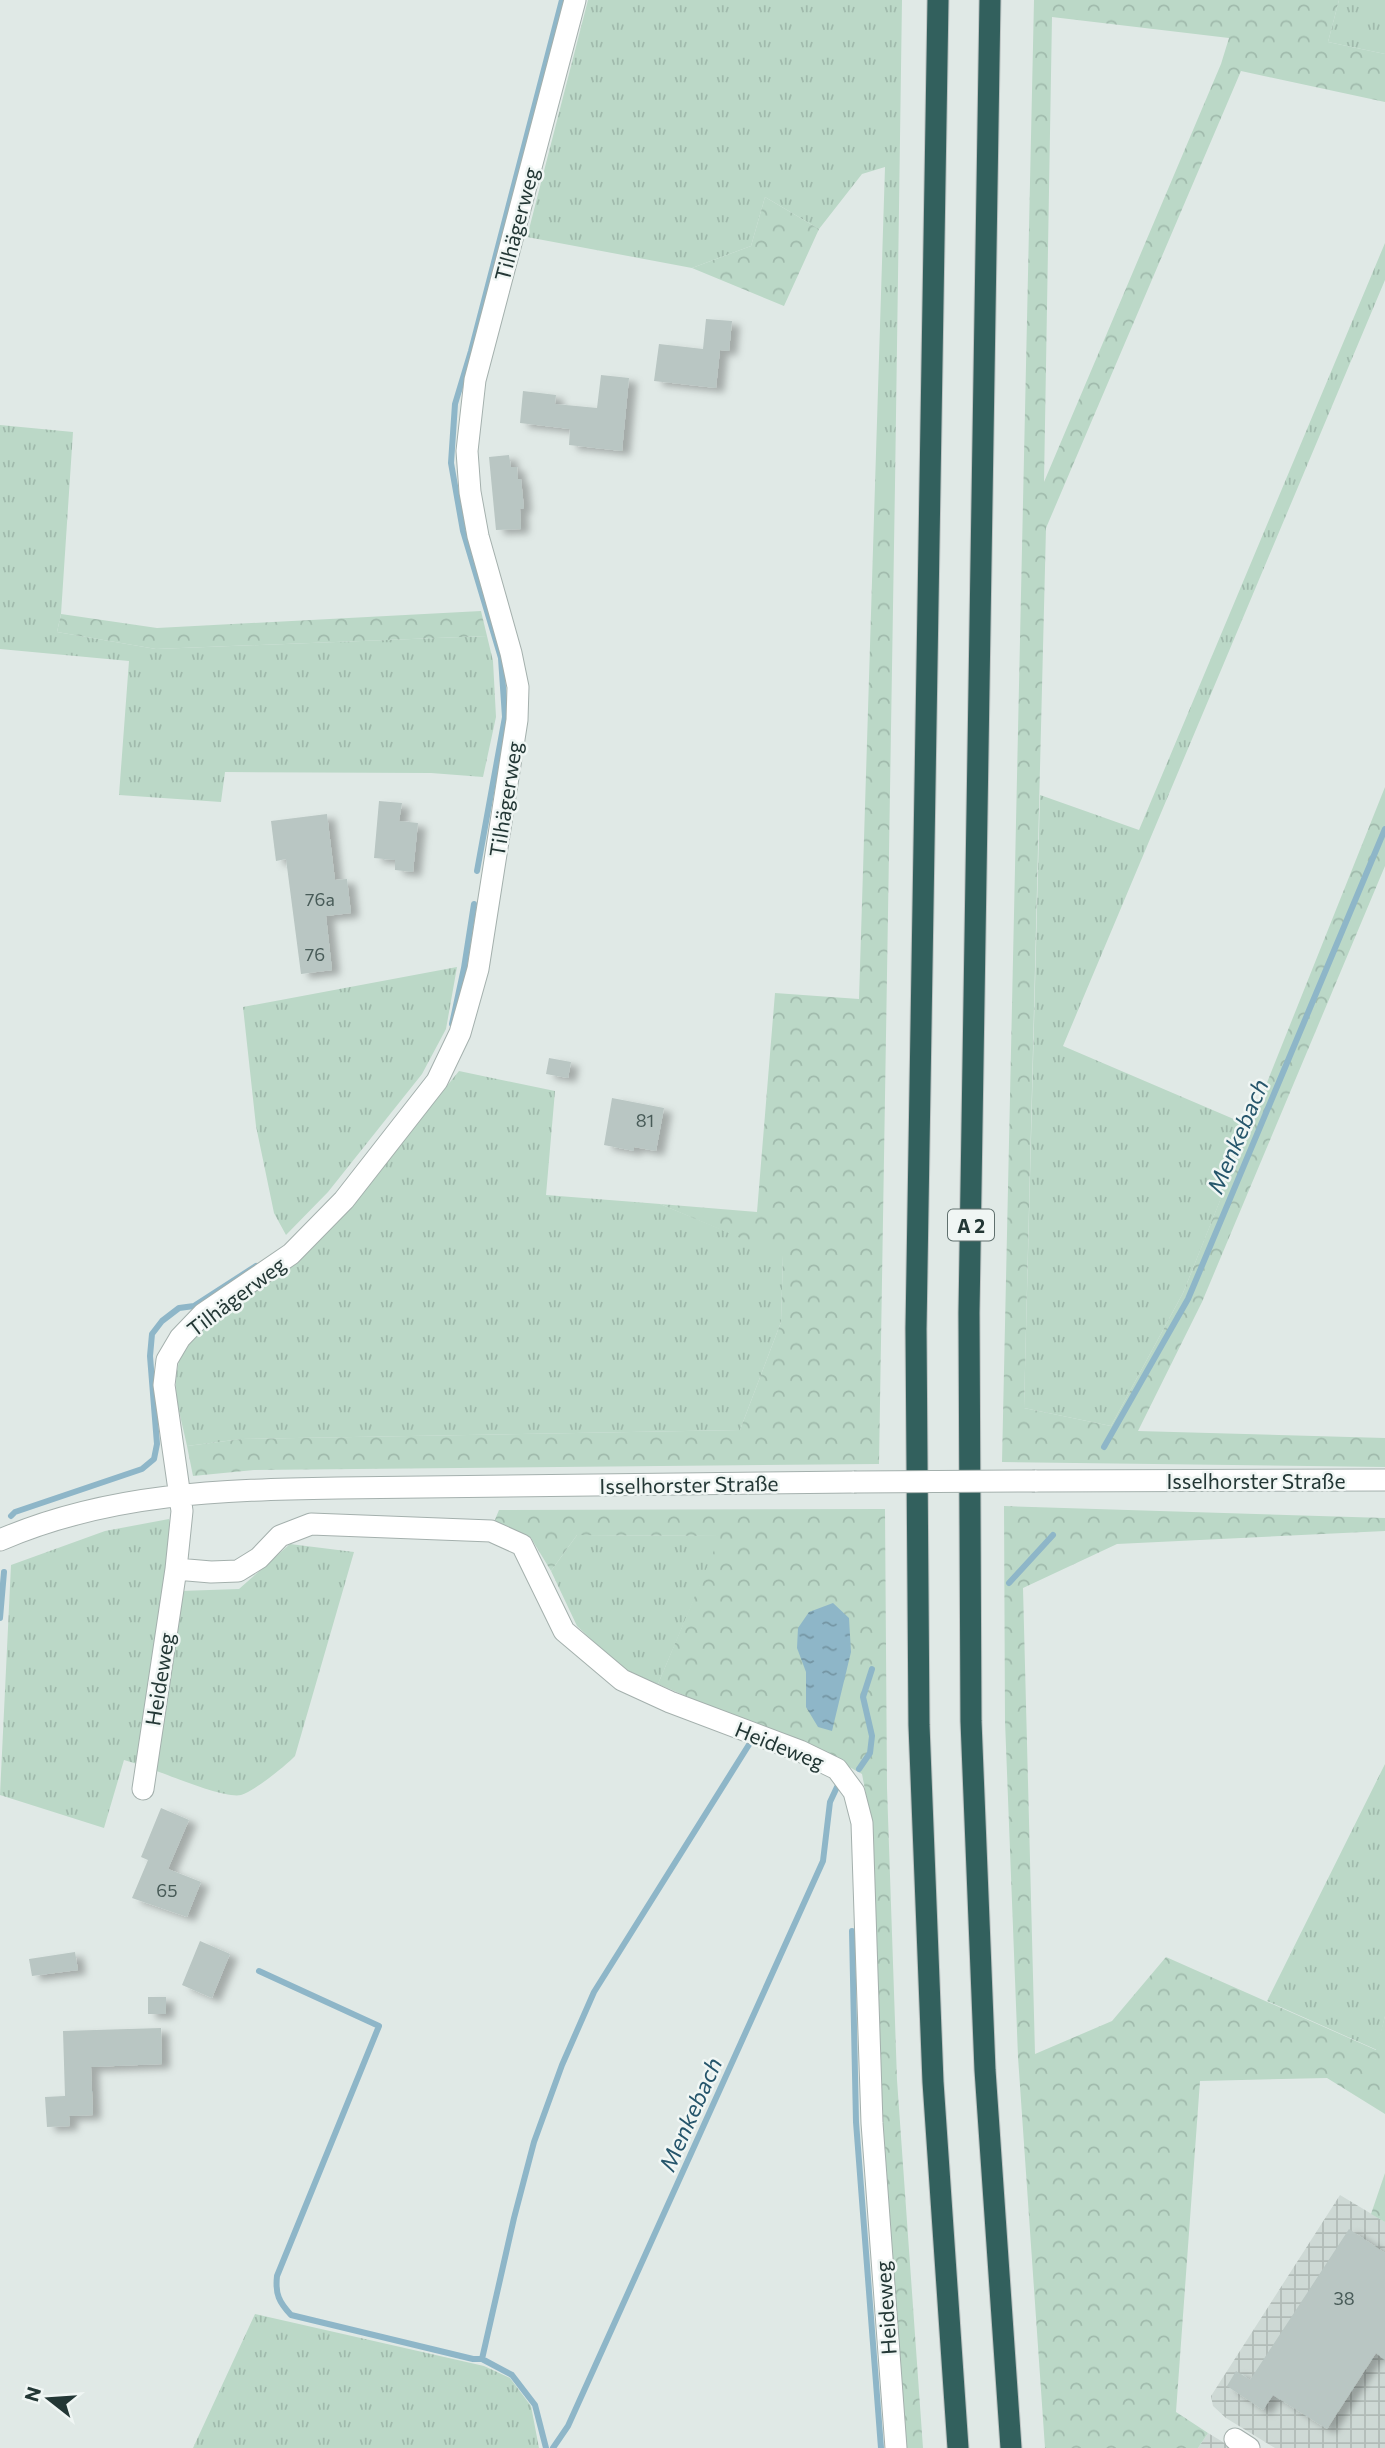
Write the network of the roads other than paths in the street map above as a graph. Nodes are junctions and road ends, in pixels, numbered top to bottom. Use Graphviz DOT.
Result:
graph roads {
  1 [pos="575,0"];
  2 [pos="938,0"];
  3 [pos="990,0"];
  4 [pos="1385,1480"];
  5 [pos="178,1494"];
  6 [pos="0,1540"];
  7 [pos="176,1569"];
  8 [pos="143,1789"];
  9 [pos="895,2448"];
  10 [pos="958,2448"];
  11 [pos="1011,2448"];
  1 -- 5 [label="street, Tilhägerweg"];
  2 -- 10 [label="highway, A 2"];
  3 -- 11 [label="highway, A 2"];
  4 -- 5 [label="street, Isselhorster Straße, bridge"];
  5 -- 6 [label="street, Isselhorster Straße"];
  5 -- 7 [label="street, Heideweg"];
  7 -- 8 [label="street, Heideweg"];
  7 -- 9 [label="street, Heideweg"];
}
